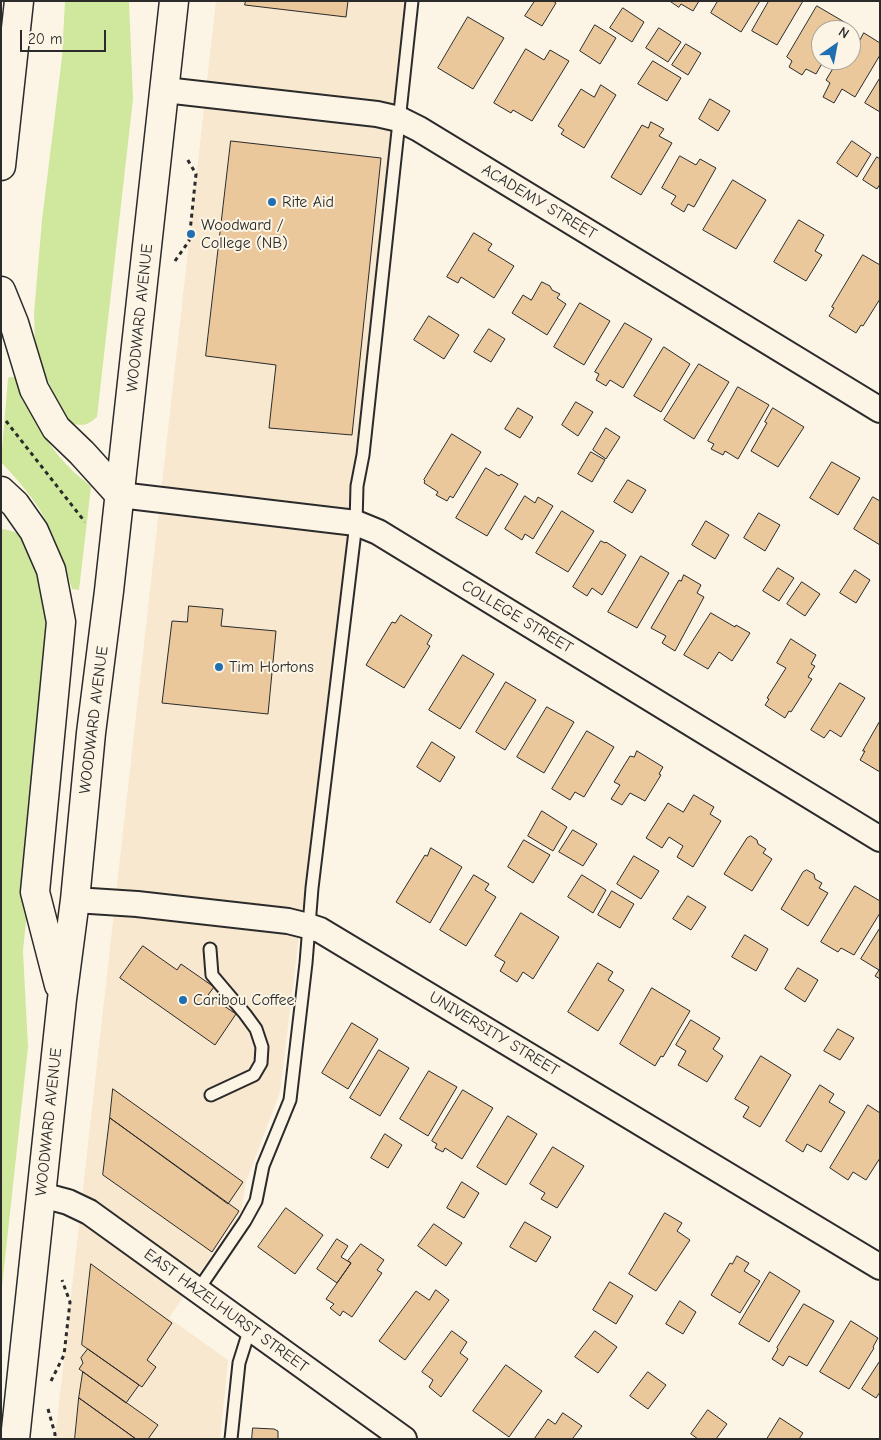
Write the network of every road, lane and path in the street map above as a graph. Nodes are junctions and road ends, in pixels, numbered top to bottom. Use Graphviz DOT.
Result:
graph roads {
  1 [pos="19,1"];
  2 [pos="174,1"];
  3 [pos="412,1"];
  4 [pos="165,90"];
  5 [pos="399,119"];
  6 [pos="1,166"];
  7 [pos="1,291"];
  8 [pos="880,410"];
  9 [pos="6,421"];
  10 [pos="1,491"];
  11 [pos="120,495"];
  12 [pos="85,522"];
  13 [pos="356,523"];
  14 [pos="880,839"];
  15 [pos="75,900"];
  16 [pos="308,926"];
  17 [pos="210,949"];
  18 [pos="62,999"];
  19 [pos="211,1096"];
  20 [pos="42,1195"];
  21 [pos="880,1267"];
  22 [pos="198,1290"];
  23 [pos="250,1328"];
  24 [pos="15,1439"];
  25 [pos="231,1439"];
  26 [pos="404,1439"];
  1 -- 6 [label="main road"];
  2 -- 4 [label="main road, WOODWARD AVENUE"];
  3 -- 5 [label="lane"];
  4 -- 5 [label="street, ACADEMY STREET"];
  4 -- 11 [label="main road, WOODWARD AVENUE"];
  5 -- 8 [label="street, ACADEMY STREET"];
  5 -- 13 [label="lane"];
  7 -- 11 [label="main road"];
  9 -- 12 [label="path"];
  10 -- 18 [label="main road"];
  11 -- 13 [label="street, COLLEGE STREET"];
  11 -- 15 [label="main road, WOODWARD AVENUE"];
  13 -- 14 [label="street, COLLEGE STREET"];
  13 -- 16 [label="lane"];
  15 -- 16 [label="street, UNIVERSITY STREET"];
  15 -- 18 [label="main road, WOODWARD AVENUE"];
  16 -- 21 [label="street, UNIVERSITY STREET"];
  16 -- 22 [label="lane"];
  17 -- 19 [label="lane"];
  18 -- 20 [label="main road, WOODWARD AVENUE"];
  20 -- 22 [label="street, EAST HAZELHURST STREET"];
  20 -- 24 [label="main road, WOODWARD AVENUE"];
  22 -- 23 [label="street, EAST HAZELHURST STREET"];
  23 -- 25 [label="lane"];
  23 -- 26 [label="street, EAST HAZELHURST STREET"];
}
